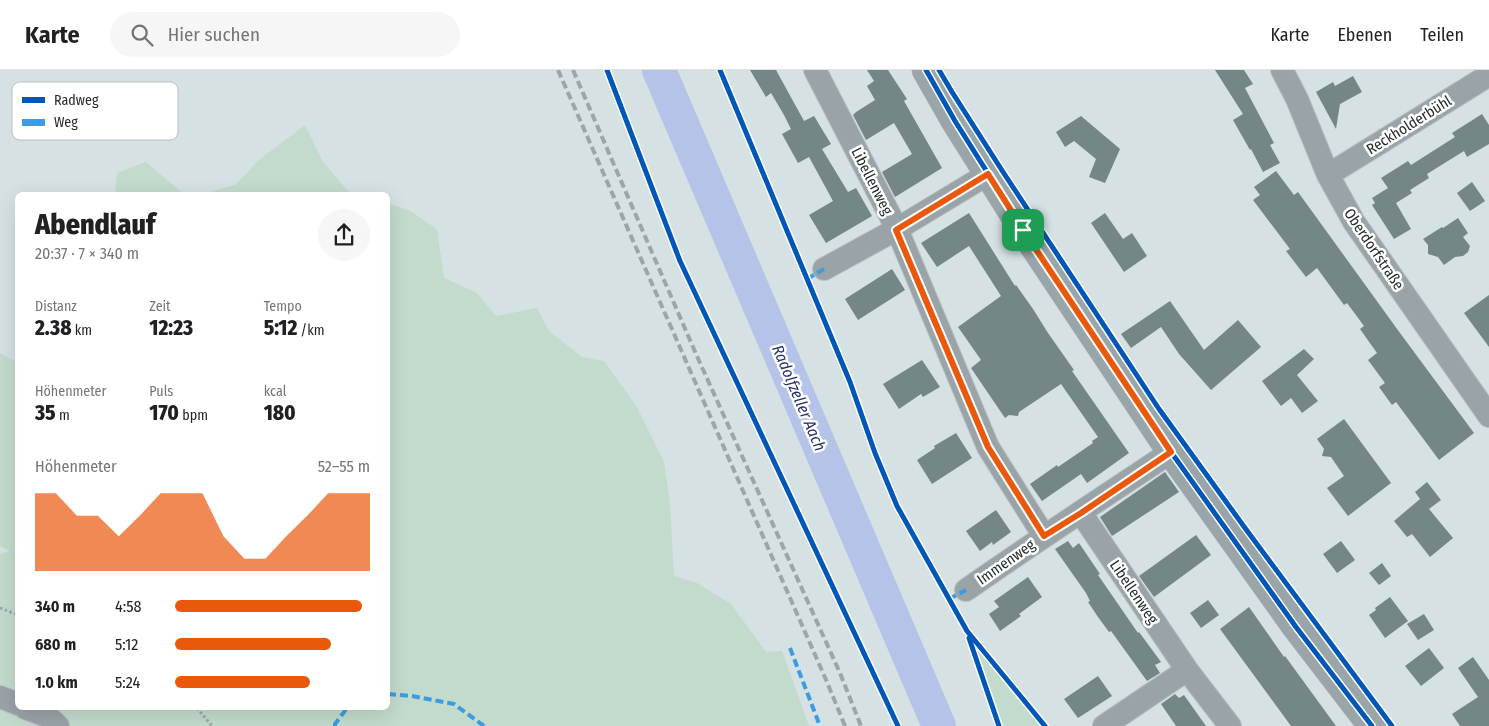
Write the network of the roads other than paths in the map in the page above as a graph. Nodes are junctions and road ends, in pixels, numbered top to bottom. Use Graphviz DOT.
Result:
graph roads {
  1 [pos="815,70"];
  2 [pos="926,70"];
  3 [pos="1282,70"];
  4 [pos="1489,75"];
  5 [pos="988,174"];
  6 [pos="1328,175"];
  7 [pos="896,230"];
  8 [pos="824,269"];
  9 [pos="1489,416"];
  10 [pos="1171,452"];
  11 [pos="1081,513"];
  12 [pos="1044,536"];
  13 [pos="966,590"];
  14 [pos="1187,670"];
  15 [pos="0,697"];
  16 [pos="15,703"];
  17 [pos="30,710"];
  18 [pos="58,726"];
  19 [pos="1104,726"];
  20 [pos="1230,726"];
  21 [pos="1372,726"];
  1 -- 7 [label="street, Libellenweg"];
  2 -- 5 [label="main road"];
  3 -- 6 [label="street, Oberdorfstraße"];
  4 -- 6 [label="street, Reckholderbühl"];
  5 -- 7 [label="street"];
  5 -- 10 [label="main road"];
  6 -- 9 [label="street, Oberdorfstraße"];
  7 -- 8 [label="street"];
  7 -- 12 [label="street, Libellenweg"];
  10 -- 11 [label="street, Immenweg"];
  10 -- 21 [label="main road"];
  11 -- 12 [label="street, Immenweg"];
  11 -- 14 [label="street, Libellenweg"];
  12 -- 13 [label="street, Immenweg"];
  14 -- 19 [label="street"];
  14 -- 20 [label="street, Libellenweg"];
  15 -- 16 [label="street"];
  17 -- 18 [label="street"];
}
